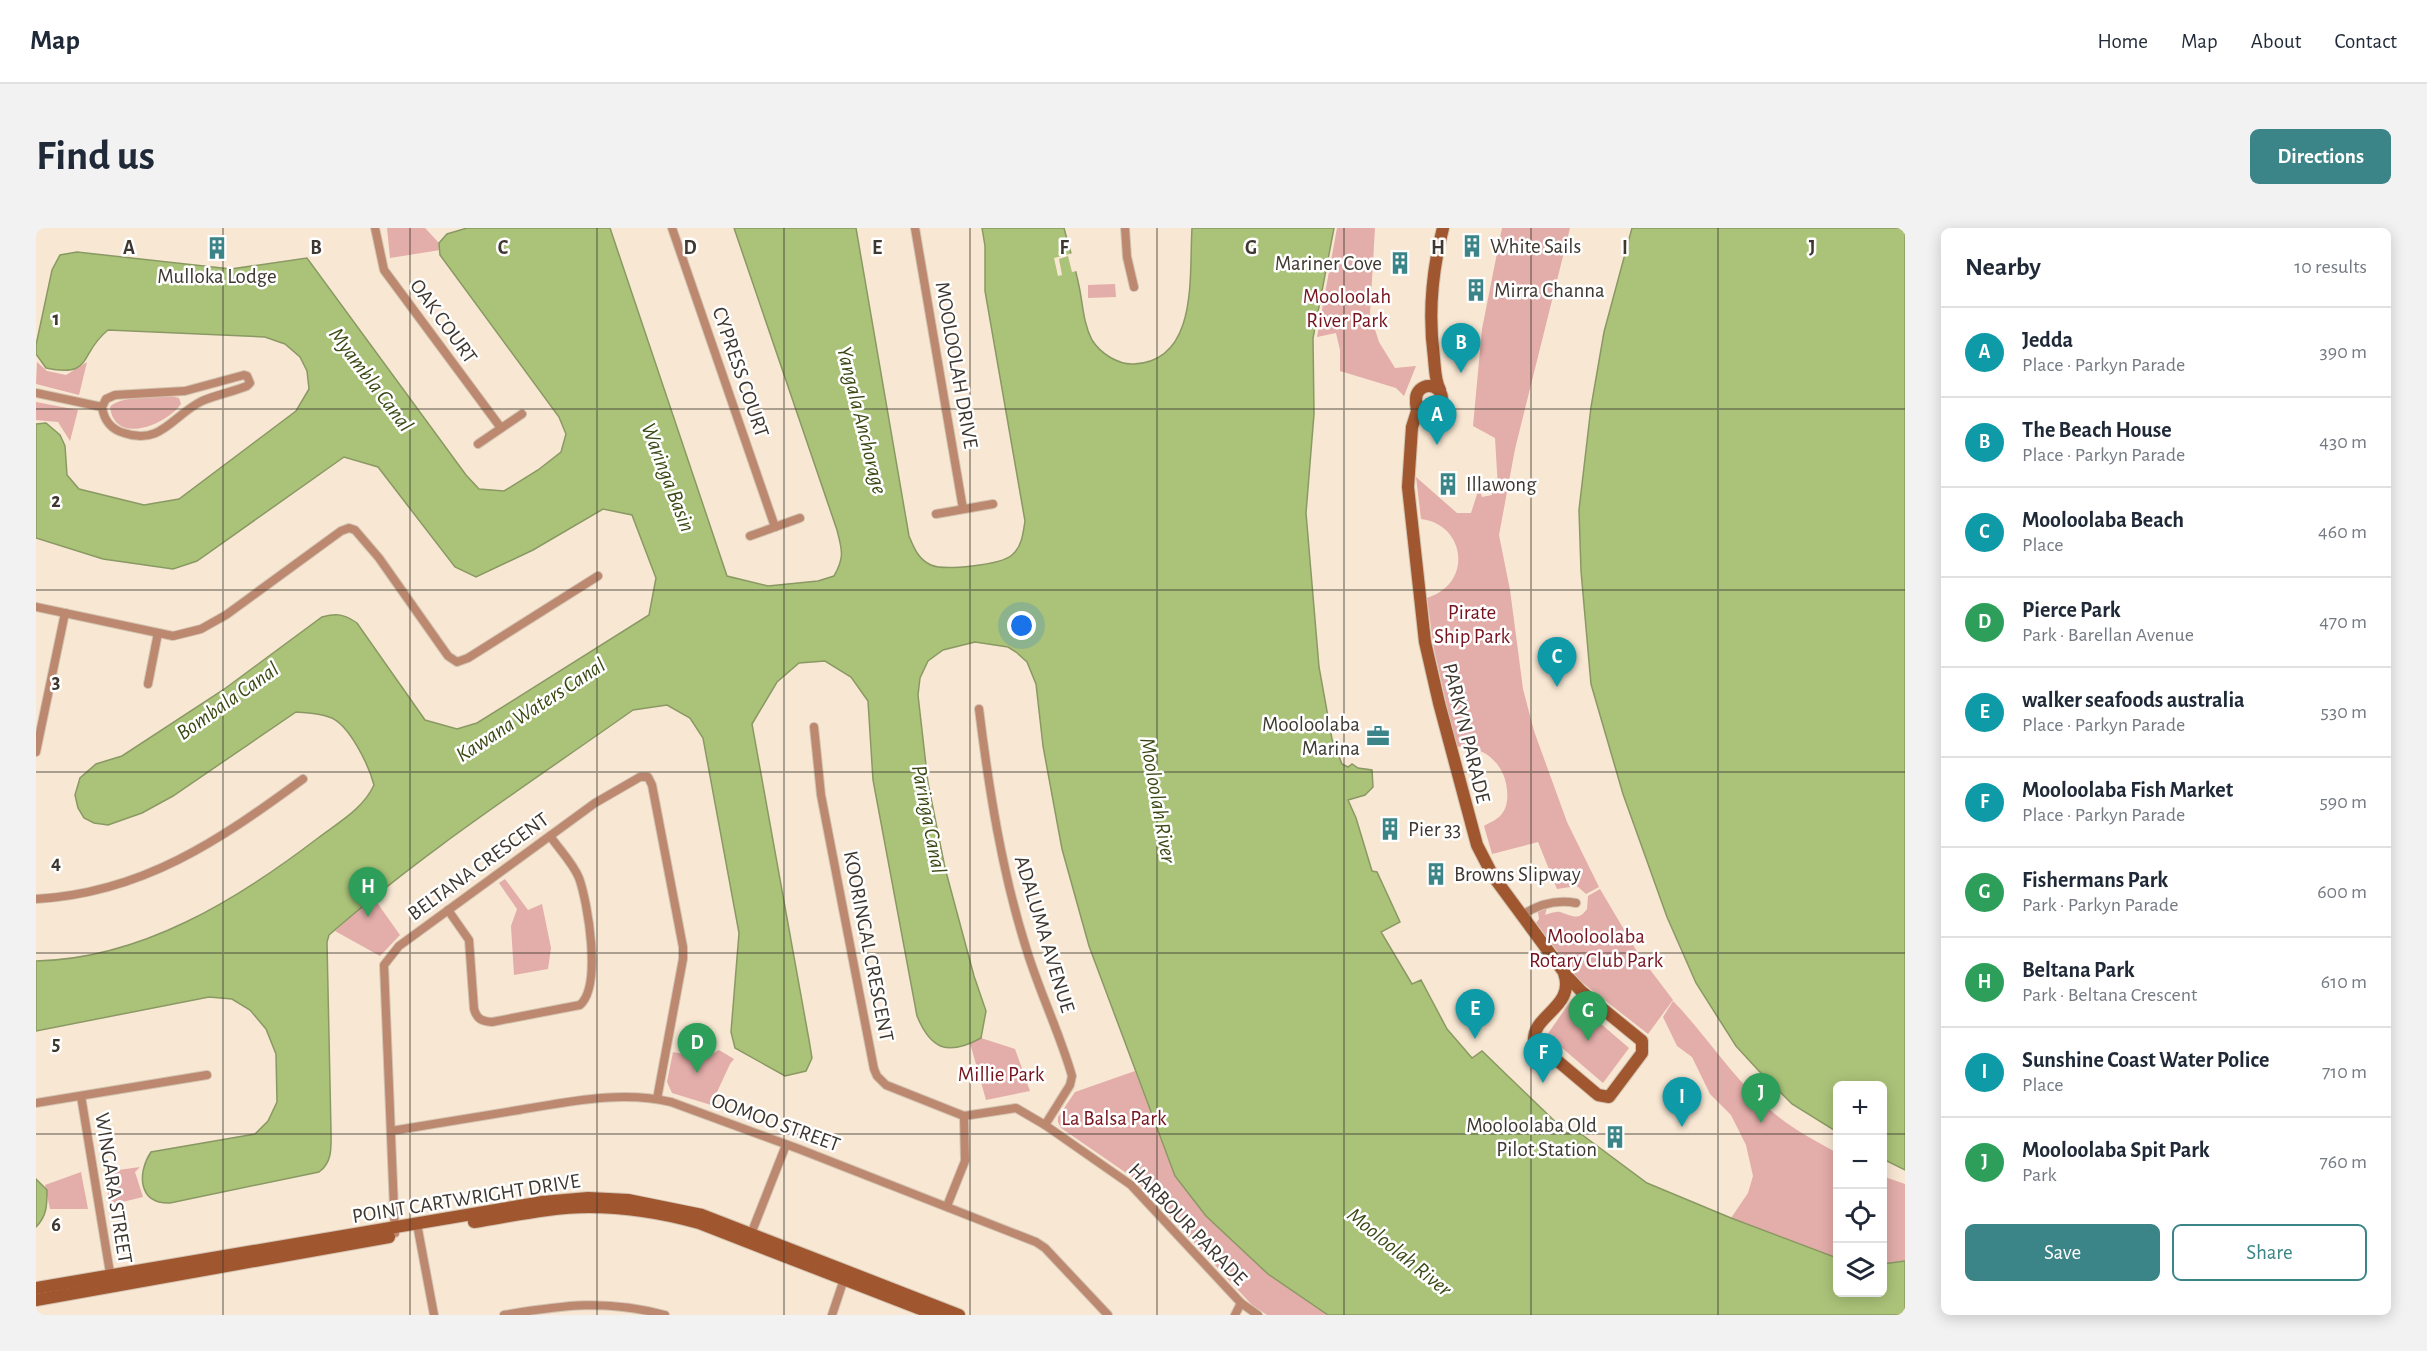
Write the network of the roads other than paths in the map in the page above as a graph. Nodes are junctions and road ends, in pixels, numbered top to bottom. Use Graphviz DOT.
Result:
graph roads {
  1 [pos="375,228"];
  2 [pos="672,228"];
  3 [pos="915,228"];
  4 [pos="1125,228"];
  5 [pos="1443,228"];
  6 [pos="1134,287"];
  7 [pos="1431,335"];
  8 [pos="1421,388"];
  9 [pos="1440,390"];
  10 [pos="185,392"];
  11 [pos="36,393"];
  12 [pos="1416,403"];
  13 [pos="102,407"];
  14 [pos="190,408"];
  15 [pos="1430,412"];
  16 [pos="522,414"];
  17 [pos="501,428"];
  18 [pos="1411,440"];
  19 [pos="478,444"];
  20 [pos="993,504"];
  21 [pos="963,508"];
  22 [pos="936,514"];
  23 [pos="800,518"];
  24 [pos="776,527"];
  25 [pos="750,536"];
  26 [pos="598,576"];
  27 [pos="36,607"];
  28 [pos="65,613"];
  29 [pos="158,633"];
  30 [pos="148,684"];
  31 [pos="979,709"];
  32 [pos="814,727"];
  33 [pos="36,752"];
  34 [pos="303,779"];
  35 [pos="549,836"];
  36 [pos="36,899"];
  37 [pos="1576,903"];
  38 [pos="448,910"];
  39 [pos="1522,915"];
  40 [pos="1564,973"];
  41 [pos="1567,992"];
  42 [pos="1582,992"];
  43 [pos="207,1075"];
  44 [pos="81,1096"];
  45 [pos="657,1099"];
  46 [pos="36,1103"];
  47 [pos="964,1116"];
  48 [pos="1045,1125"];
  49 [pos="391,1131"];
  50 [pos="786,1145"];
  51 [pos="947,1206"];
  52 [pos="418,1228"];
  53 [pos="395,1232"];
  54 [pos="750,1237"];
  55 [pos="846,1275"];
  56 [pos="111,1281"];
  57 [pos="36,1288"];
  58 [pos="36,1300"];
  59 [pos="1240,1303"];
  60 [pos="434,1315"];
  61 [pos="504,1315"];
  62 [pos="665,1315"];
  63 [pos="832,1315"];
  64 [pos="936,1315"];
  65 [pos="958,1315"];
  66 [pos="1108,1315"];
  67 [pos="1235,1315"];
  68 [pos="1258,1315"];
  1 -- 17 [label="street, OAK COURT"];
  2 -- 24 [label="street, CYPRESS COURT"];
  3 -- 21 [label="street, MOOLOOLAH DRIVE"];
  4 -- 6 [label="street"];
  5 -- 7 [label="street"];
  7 -- 8 [label="street"];
  7 -- 9 [label="street"];
  8 -- 9 [label="street"];
  8 -- 12 [label="street"];
  9 -- 15 [label="street"];
  10 -- 13 [label="street"];
  10 -- 14 [label="street"];
  10 -- 14 [label="street"];
  11 -- 13 [label="street"];
  12 -- 15 [label="street"];
  12 -- 18 [label="street, PARKYN PARADE"];
  13 -- 14 [label="street"];
  15 -- 18 [label="street, PARKYN PARADE"];
  16 -- 17 [label="street"];
  17 -- 19 [label="street"];
  18 -- 39 [label="street, PARKYN PARADE"];
  20 -- 21 [label="street"];
  21 -- 22 [label="street"];
  23 -- 24 [label="street"];
  24 -- 25 [label="street"];
  26 -- 29 [label="street"];
  27 -- 28 [label="street"];
  28 -- 29 [label="street"];
  28 -- 33 [label="street"];
  29 -- 30 [label="street"];
  31 -- 48 [label="street, ADALUMA AVENUE"];
  32 -- 47 [label="street, KOORINGAL CRESCENT"];
  34 -- 36 [label="street"];
  35 -- 38 [label="street, BELTANA CRESCENT"];
  35 -- 38 [label="street"];
  35 -- 45 [label="street, BELTANA CRESCENT"];
  37 -- 39 [label="street"];
  38 -- 49 [label="street, BELTANA CRESCENT"];
  39 -- 40 [label="street, PARKYN PARADE"];
  40 -- 41 [label="street, PARKYN PARADE"];
  40 -- 42 [label="street, PARKYN PARADE"];
  41 -- 42 [label="street"];
  41 -- 42 [label="street, PARKYN PARADE"];
  43 -- 44 [label="street"];
  44 -- 46 [label="street"];
  44 -- 56 [label="street, WINGARA STREET"];
  45 -- 49 [label="street, OOMOO STREET"];
  45 -- 50 [label="street, OOMOO STREET"];
  47 -- 48 [label="street, HARBOUR PARADE"];
  47 -- 51 [label="street"];
  48 -- 59 [label="street, HARBOUR PARADE"];
  49 -- 53 [label="street, BELTANA CRESCENT"];
  50 -- 51 [label="street, OOMOO STREET"];
  50 -- 54 [label="street"];
  51 -- 66 [label="street, OOMOO STREET"];
  52 -- 53 [label="street, POINT CARTWRIGHT DRIVE"];
  52 -- 54 [label="street, POINT CARTWRIGHT DRIVE"];
  52 -- 60 [label="street"];
  53 -- 56 [label="street, POINT CARTWRIGHT DRIVE"];
  54 -- 55 [label="street, POINT CARTWRIGHT DRIVE"];
  55 -- 63 [label="street"];
  55 -- 64 [label="street, POINT CARTWRIGHT DRIVE"];
  55 -- 65 [label="street, POINT CARTWRIGHT DRIVE"];
  56 -- 57 [label="street, POINT CARTWRIGHT DRIVE"];
  56 -- 58 [label="street, POINT CARTWRIGHT DRIVE"];
  59 -- 67 [label="street"];
  59 -- 68 [label="street, HARBOUR PARADE"];
  61 -- 62 [label="street"];
}
